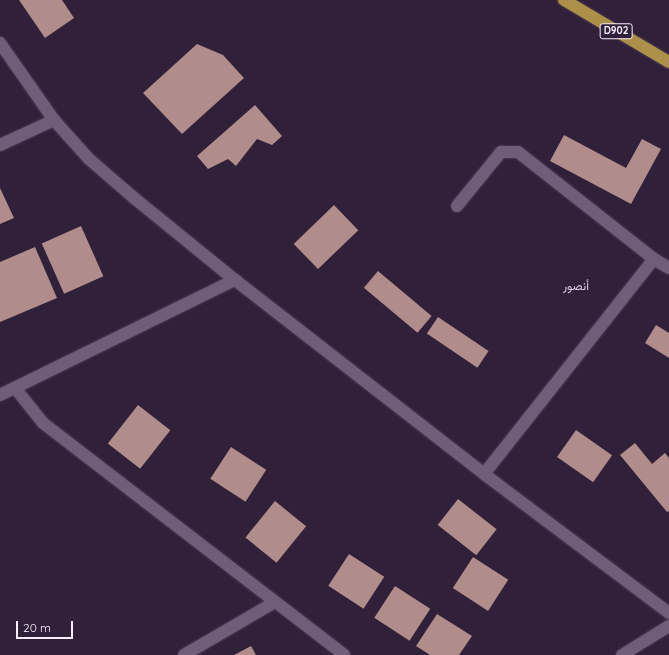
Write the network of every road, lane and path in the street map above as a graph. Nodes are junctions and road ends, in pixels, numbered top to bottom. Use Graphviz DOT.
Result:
graph roads {
  1 [pos="564,0"];
  2 [pos="0,43"];
  3 [pos="669,62"];
  4 [pos="54,120"];
  5 [pos="0,145"];
  6 [pos="457,206"];
  7 [pos="654,259"];
  8 [pos="669,268"];
  9 [pos="235,280"];
  10 [pos="15,388"];
  11 [pos="0,395"];
  12 [pos="484,474"];
  13 [pos="274,602"];
  14 [pos="669,613"];
  15 [pos="669,626"];
  16 [pos="184,655"];
  17 [pos="344,655"];
  18 [pos="622,655"];
  1 -- 3 [label="main road, D902"];
  2 -- 4 [label="street"];
  4 -- 5 [label="street"];
  4 -- 9 [label="street"];
  6 -- 7 [label="street"];
  7 -- 8 [label="street"];
  7 -- 12 [label="street"];
  9 -- 10 [label="street"];
  9 -- 12 [label="street"];
  10 -- 11 [label="street"];
  10 -- 13 [label="street"];
  12 -- 14 [label="street"];
  13 -- 16 [label="street"];
  13 -- 17 [label="street"];
  15 -- 18 [label="street"];
}
